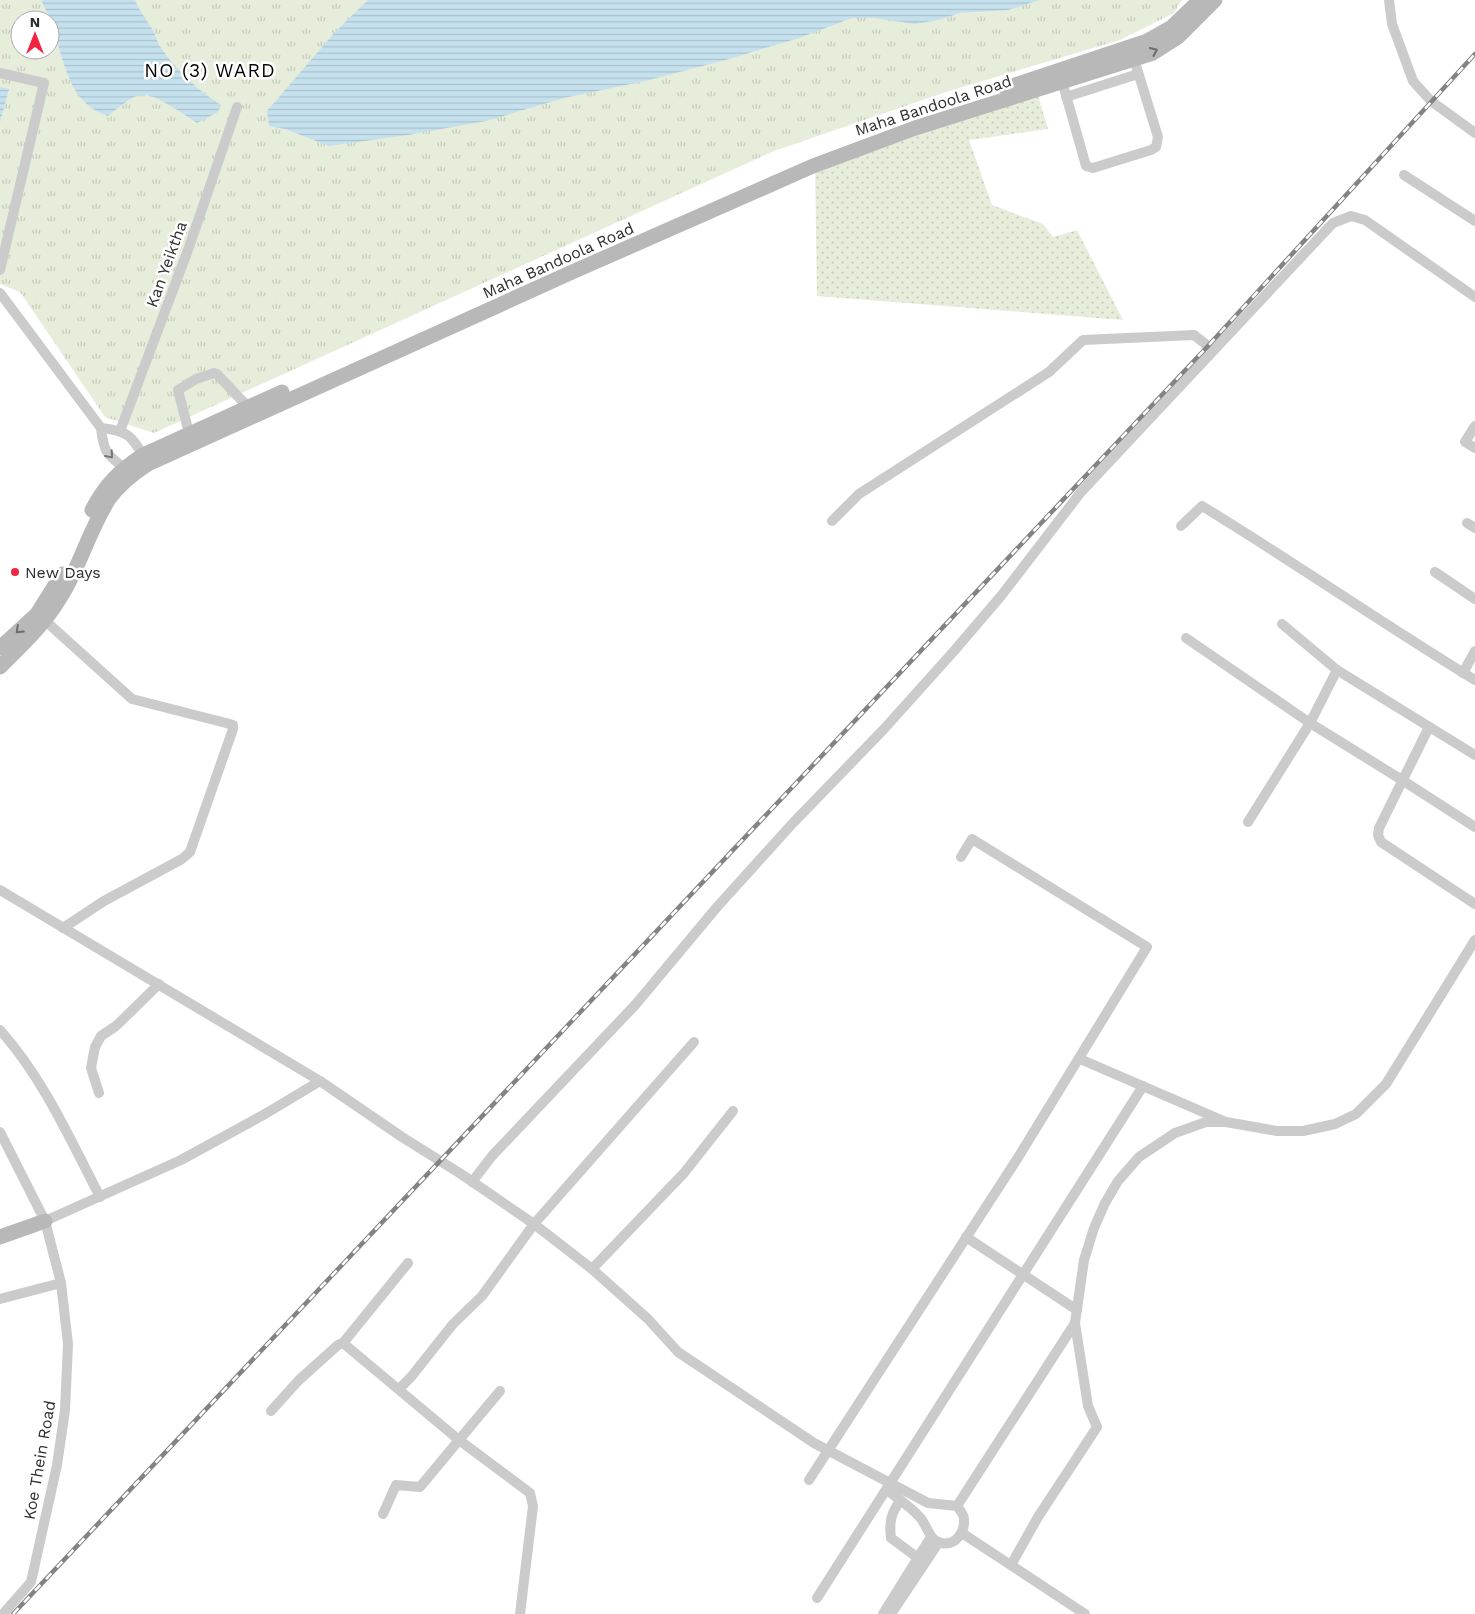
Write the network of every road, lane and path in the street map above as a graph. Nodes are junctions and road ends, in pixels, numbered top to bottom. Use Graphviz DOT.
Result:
graph roads {
  1 [pos="1216,0"];
  2 [pos="1389,0"];
  3 [pos="1203,4"];
  4 [pos="1134,59"];
  5 [pos="0,73"];
  6 [pos="1138,74"];
  7 [pos="1062,82"];
  8 [pos="1066,97"];
  9 [pos="237,107"];
  10 [pos="1475,133"];
  11 [pos="1404,175"];
  12 [pos="1475,221"];
  13 [pos="0,270"];
  14 [pos="0,293"];
  15 [pos="1475,297"];
  16 [pos="1208,346"];
  17 [pos="248,407"];
  18 [pos="1475,426"];
  19 [pos="101,428"];
  20 [pos="120,431"];
  21 [pos="189,433"];
  22 [pos="1475,448"];
  23 [pos="146,459"];
  24 [pos="129,471"];
  25 [pos="832,521"];
  26 [pos="1181,526"];
  27 [pos="1436,572"];
  28 [pos="1475,598"];
  29 [pos="41,617"];
  30 [pos="1282,624"];
  31 [pos="1186,638"];
  32 [pos="0,648"];
  33 [pos="1475,651"];
  34 [pos="0,666"];
  35 [pos="1337,670"];
  36 [pos="1462,673"];
  37 [pos="1475,680"];
  38 [pos="1310,723"];
  39 [pos="1429,727"];
  40 [pos="1475,755"];
  41 [pos="1402,780"];
  42 [pos="1248,822"];
  43 [pos="1475,827"];
  44 [pos="962,857"];
  45 [pos="0,890"];
  46 [pos="1475,904"];
  47 [pos="63,928"];
  48 [pos="1475,940"];
  49 [pos="159,984"];
  50 [pos="0,1030"];
  51 [pos="694,1042"];
  52 [pos="1080,1059"];
  53 [pos="320,1081"];
  54 [pos="1143,1086"];
  55 [pos="99,1093"];
  56 [pos="734,1111"];
  57 [pos="1226,1122"];
  58 [pos="0,1132"];
  59 [pos="472,1182"];
  60 [pos="100,1197"];
  61 [pos="45,1221"];
  62 [pos="534,1224"];
  63 [pos="0,1237"];
  64 [pos="966,1237"];
  65 [pos="408,1263"];
  66 [pos="592,1269"];
  67 [pos="1023,1275"];
  68 [pos="61,1283"];
  69 [pos="0,1299"];
  70 [pos="1077,1310"];
  71 [pos="1075,1324"];
  72 [pos="343,1343"];
  73 [pos="399,1388"];
  74 [pos="500,1390"];
  75 [pos="271,1411"];
  76 [pos="459,1440"];
  77 [pos="828,1450"];
  78 [pos="808,1480"];
  79 [pos="889,1487"];
  80 [pos="900,1501"];
  81 [pos="957,1506"];
  82 [pos="383,1514"];
  83 [pos="962,1533"];
  84 [pos="935,1539"];
  85 [pos="918,1558"];
  86 [pos="1011,1565"];
  87 [pos="817,1598"];
  88 [pos="3,1614"];
  89 [pos="520,1614"];
  90 [pos="883,1614"];
  91 [pos="891,1614"];
  92 [pos="1085,1614"];
  1 -- 3 [label="main road, Maha Bandoola Road"];
  2 -- 10 [label="street"];
  4 -- 3 [label="main road, Maha Bandoola Road, one-way"];
  3 -- 17 [label="main road, Maha Bandoola Road"];
  4 -- 6 [label="street"];
  4 -- 7 [label="main road, Maha Bandoola Road"];
  5 -- 13 [label="street"];
  6 -- 8 [label="street"];
  6 -- 8 [label="street"];
  7 -- 8 [label="street"];
  7 -- 23 [label="main road, Maha Bandoola Road"];
  9 -- 20 [label="street, Kan Yeiktha"];
  11 -- 12 [label="street"];
  14 -- 19 [label="street"];
  15 -- 59 [label="street"];
  16 -- 25 [label="street"];
  17 -- 21 [label="main road, Maha Bandoola Road"];
  17 -- 21 [label="street"];
  18 -- 22 [label="street"];
  19 -- 20 [label="street"];
  19 -- 24 [label="street, one-way"];
  20 -- 23 [label="street"];
  21 -- 23 [label="main road, Maha Bandoola Road"];
  23 -- 24 [label="main road, Maha Bandoola Road"];
  24 -- 29 [label="main road, Maha Bandoola Road"];
  26 -- 36 [label="street"];
  27 -- 28 [label="street"];
  29 -- 32 [label="main road, Maha Bandoola Road, one-way"];
  29 -- 34 [label="main road, Maha Bandoola Road"];
  29 -- 47 [label="street"];
  30 -- 35 [label="street"];
  31 -- 38 [label="street"];
  33 -- 36 [label="street"];
  35 -- 38 [label="street"];
  35 -- 39 [label="street"];
  36 -- 37 [label="street"];
  38 -- 41 [label="street"];
  38 -- 42 [label="street"];
  39 -- 40 [label="street"];
  39 -- 41 [label="street"];
  41 -- 43 [label="street"];
  41 -- 46 [label="street"];
  44 -- 52 [label="street"];
  45 -- 47 [label="street"];
  47 -- 49 [label="street"];
  48 -- 57 [label="street"];
  49 -- 53 [label="street"];
  49 -- 55 [label="street"];
  50 -- 60 [label="street"];
  51 -- 62 [label="street"];
  52 -- 54 [label="street"];
  52 -- 64 [label="street"];
  53 -- 59 [label="street"];
  53 -- 60 [label="street"];
  54 -- 57 [label="street"];
  54 -- 67 [label="street"];
  56 -- 66 [label="street"];
  57 -- 70 [label="street"];
  58 -- 61 [label="street, Koe Thein Road"];
  59 -- 62 [label="street"];
  60 -- 61 [label="street"];
  61 -- 63 [label="main road"];
  61 -- 68 [label="street, Koe Thein Road"];
  62 -- 66 [label="street"];
  62 -- 73 [label="street"];
  64 -- 67 [label="street"];
  64 -- 77 [label="street"];
  65 -- 72 [label="street"];
  66 -- 77 [label="street"];
  67 -- 70 [label="street"];
  67 -- 79 [label="street"];
  68 -- 69 [label="street"];
  68 -- 88 [label="street, Koe Thein Road"];
  70 -- 71 [label="street"];
  71 -- 81 [label="street"];
  71 -- 86 [label="street"];
  72 -- 73 [label="street"];
  72 -- 75 [label="street"];
  73 -- 76 [label="street"];
  74 -- 76 [label="street"];
  76 -- 82 [label="street"];
  76 -- 89 [label="street"];
  77 -- 78 [label="street"];
  77 -- 79 [label="street"];
  79 -- 80 [label="street"];
  79 -- 81 [label="street"];
  79 -- 87 [label="street"];
  80 -- 84 [label="street"];
  80 -- 85 [label="street"];
  81 -- 83 [label="street"];
  83 -- 84 [label="street"];
  83 -- 86 [label="street"];
  84 -- 85 [label="street"];
  84 -- 91 [label="street"];
  85 -- 90 [label="street"];
  86 -- 92 [label="street"];
}
